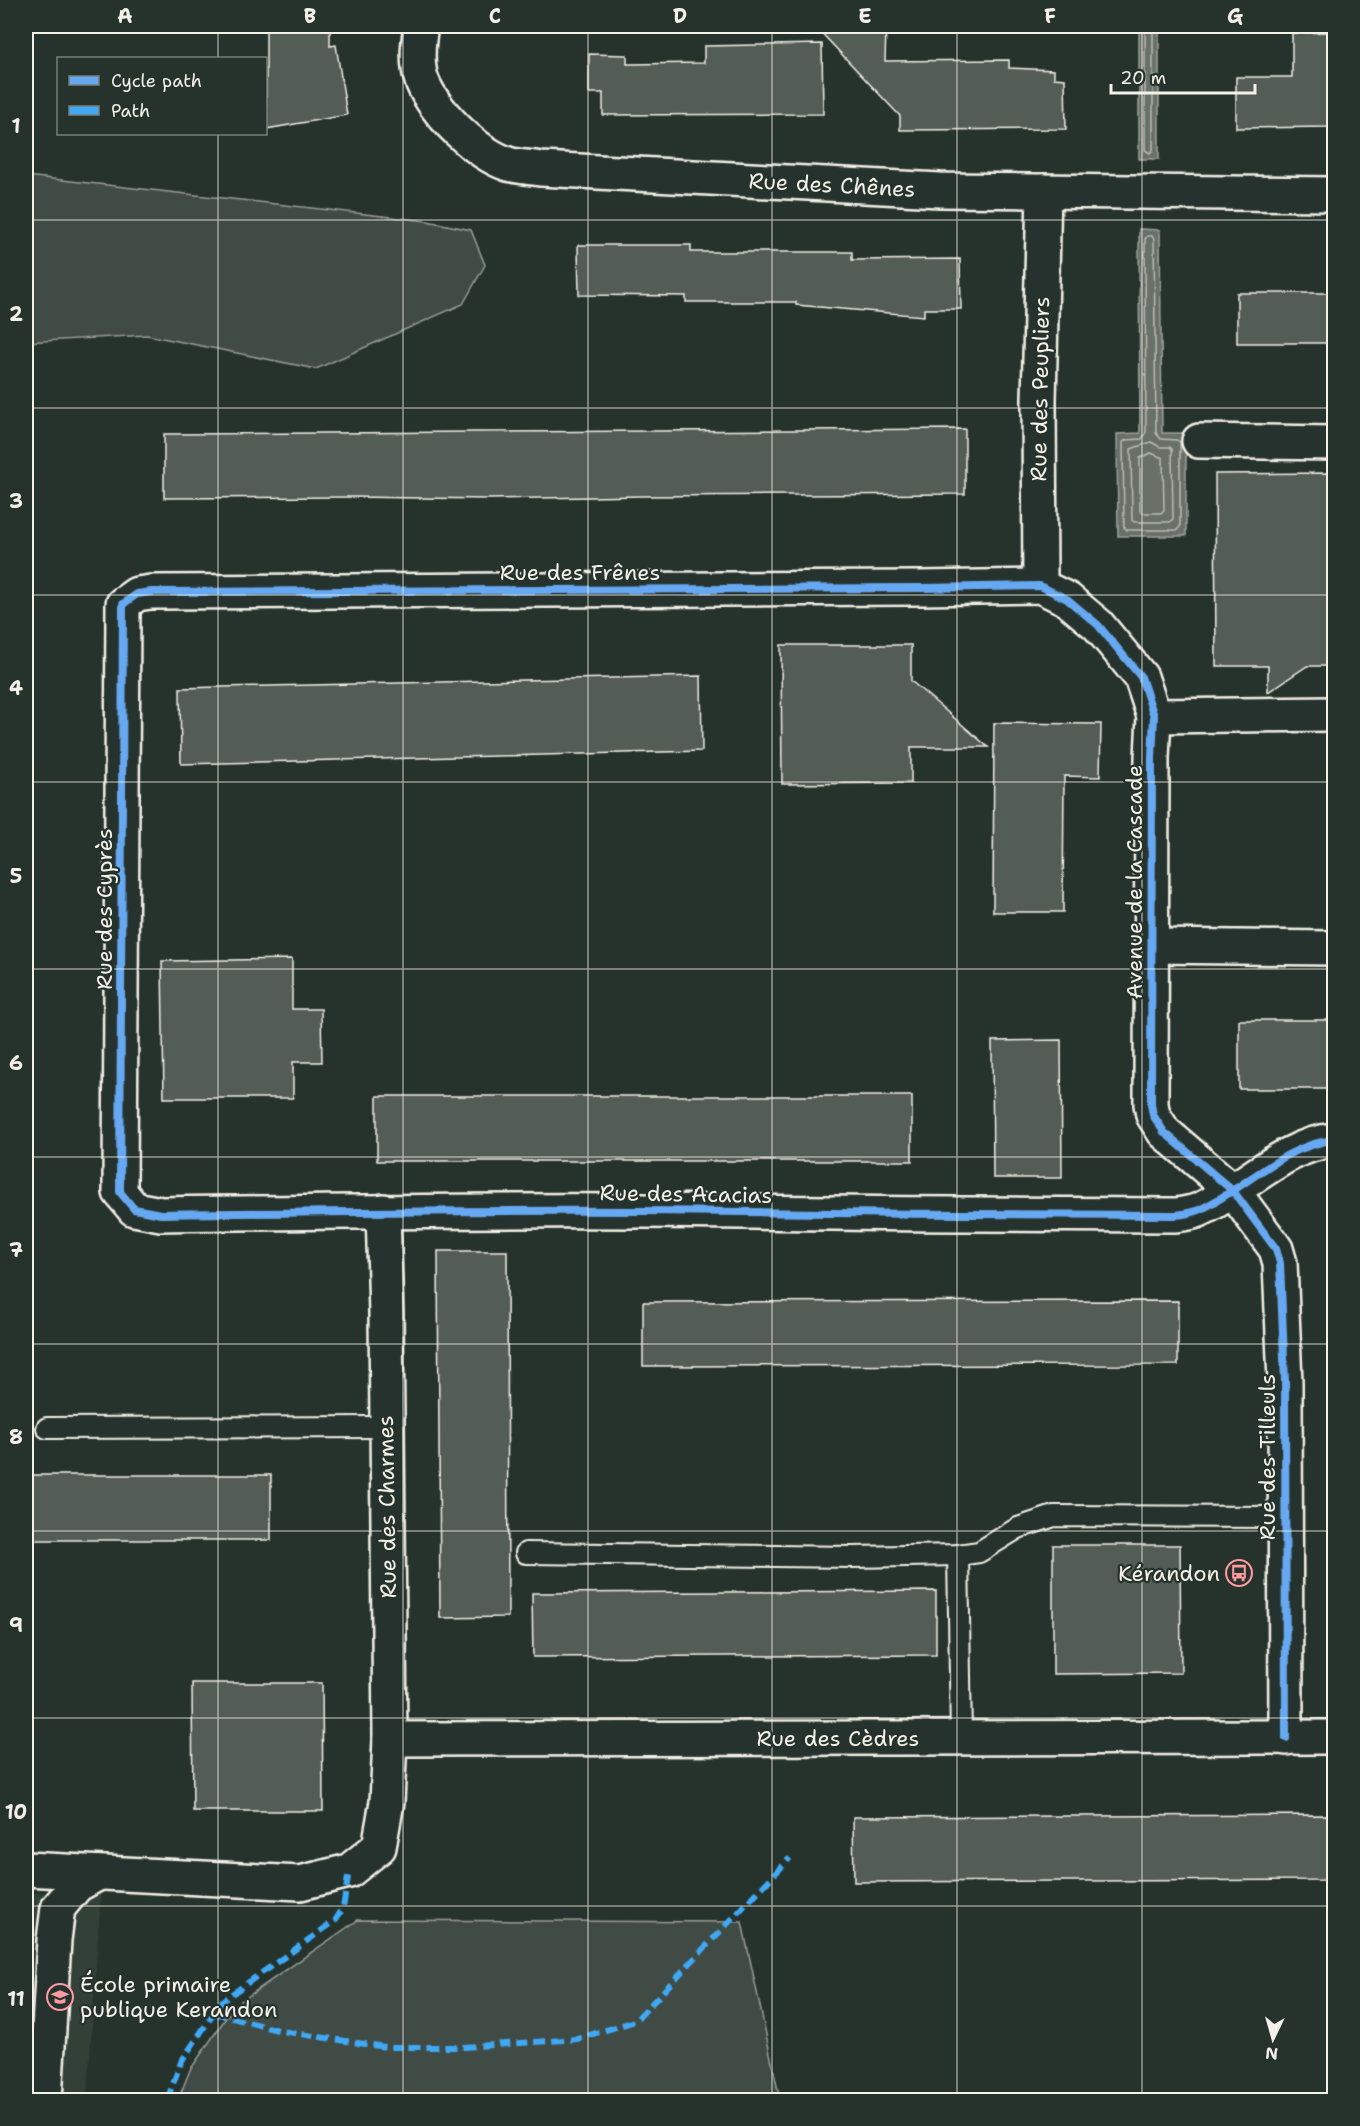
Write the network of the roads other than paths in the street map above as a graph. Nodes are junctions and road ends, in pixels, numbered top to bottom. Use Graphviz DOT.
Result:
graph roads {
  1 [pos="421,26"];
  2 [pos="1044,191"];
  3 [pos="1335,194"];
  4 [pos="1199,441"];
  5 [pos="1335,443"];
  6 [pos="1040,586"];
  7 [pos="123,604"];
  8 [pos="1335,714"];
  9 [pos="1154,716"];
  10 [pos="1152,946"];
  11 [pos="1335,948"];
  12 [pos="1335,1140"];
  13 [pos="1233,1191"];
  14 [pos="134,1209"];
  15 [pos="383,1211"];
  16 [pos="386,1427"];
  17 [pos="47,1428"];
  18 [pos="1286,1517"];
  19 [pos="526,1553"];
  20 [pos="958,1555"];
  21 [pos="961,1737"];
  22 [pos="1335,1737"];
  23 [pos="1286,1738"];
  24 [pos="390,1739"];
  25 [pos="26,1869"];
  26 [pos="99,1873"];
  27 [pos="45,2100"];
  1 -- 2 [label="street, Rue des Chênes"];
  2 -- 3 [label="street, Rue des Chênes"];
  2 -- 6 [label="street, Rue des Peupliers"];
  4 -- 5 [label="street"];
  6 -- 7 [label="street, Rue des Frênes"];
  6 -- 9 [label="street, Avenue de la Cascade"];
  7 -- 14 [label="street, Rue des Cyprès"];
  8 -- 9 [label="street"];
  9 -- 10 [label="street, Avenue de la Cascade"];
  10 -- 11 [label="street"];
  10 -- 13 [label="street, Avenue de la Cascade"];
  12 -- 13 [label="street, Rue des Acacias"];
  13 -- 15 [label="street, Rue des Acacias"];
  13 -- 18 [label="street, Rue des Tilleuls"];
  14 -- 15 [label="street, Rue des Acacias"];
  15 -- 16 [label="street, Rue des Charmes"];
  16 -- 17 [label="lane"];
  16 -- 24 [label="street, Rue des Charmes"];
  18 -- 20 [label="lane"];
  18 -- 23 [label="street, Rue des Tilleuls"];
  19 -- 20 [label="lane"];
  20 -- 21 [label="lane"];
  21 -- 23 [label="street, Rue des Cèdres"];
  21 -- 24 [label="street, Rue des Cèdres"];
  22 -- 23 [label="street, Rue des Cèdres"];
  24 -- 26 [label="street, Rue des Charmes"];
  25 -- 26 [label="street, Rue des Charmes"];
  26 -- 27 [label="street"];
}
